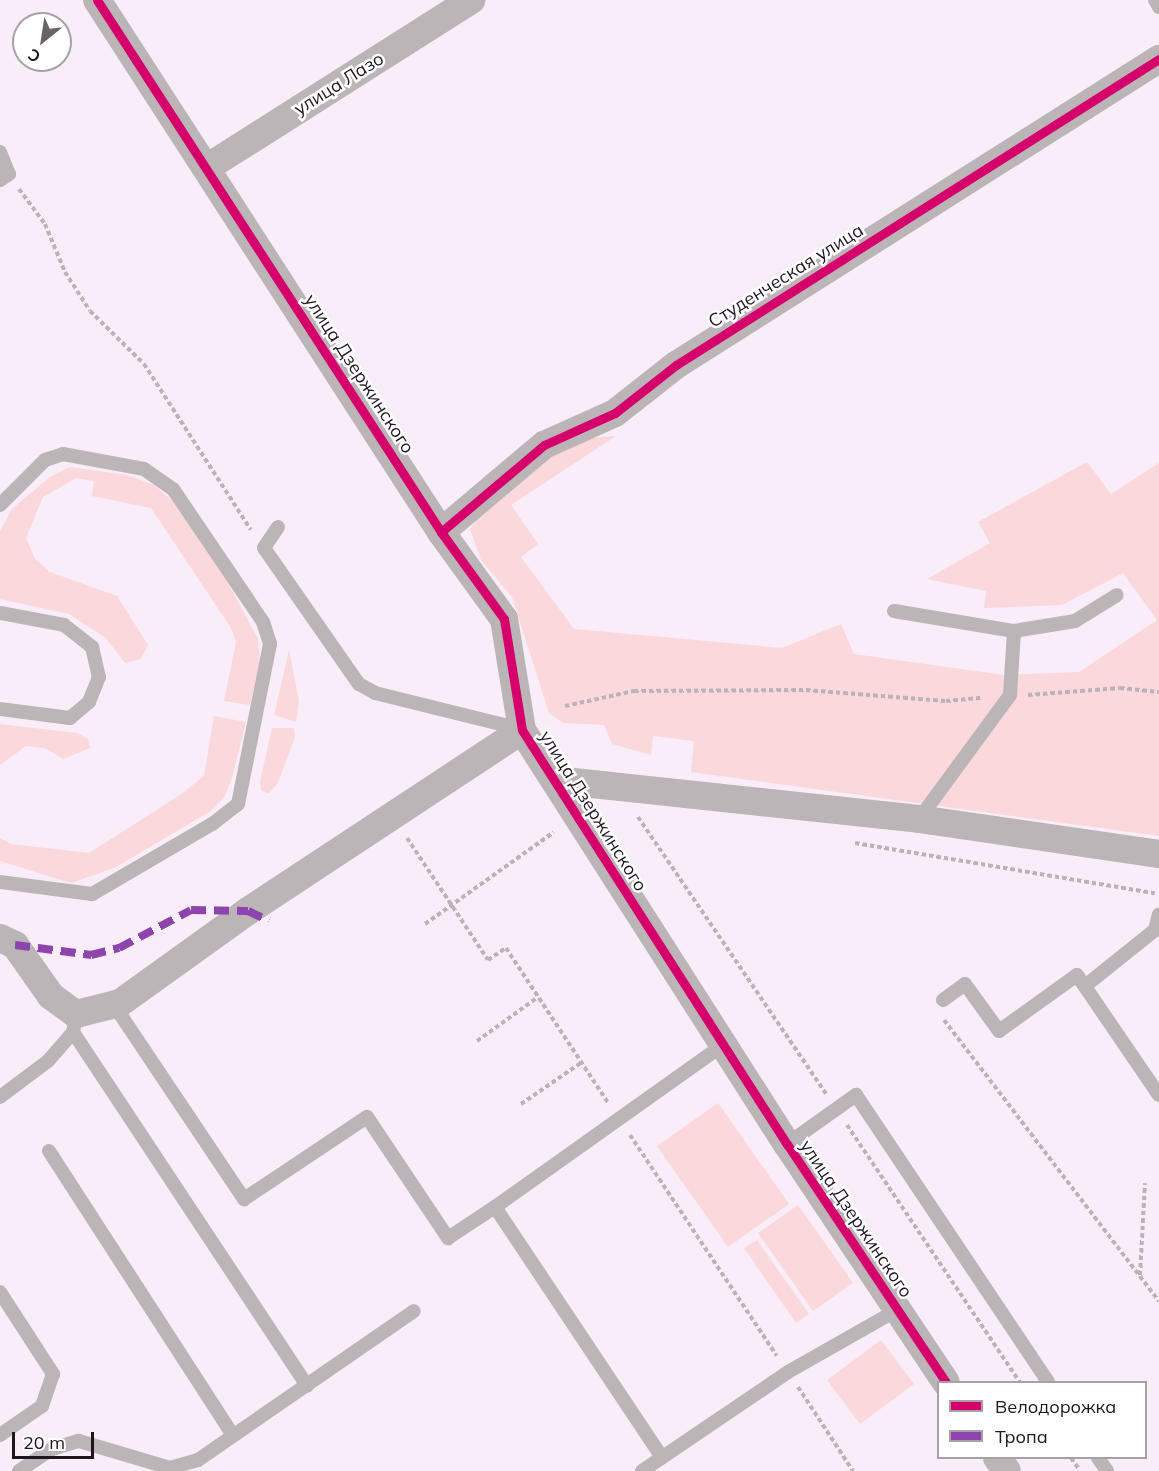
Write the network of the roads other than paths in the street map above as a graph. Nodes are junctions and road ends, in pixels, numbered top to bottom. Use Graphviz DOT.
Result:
graph roads {
  1 [pos="97,0"];
  2 [pos="471,0"];
  3 [pos="1155,0"];
  4 [pos="1159,7"];
  5 [pos="1159,59"];
  6 [pos="0,152"];
  7 [pos="208,167"];
  8 [pos="4,177"];
  9 [pos="0,505"];
  10 [pos="278,527"];
  11 [pos="441,532"];
  12 [pos="1117,595"];
  13 [pos="894,611"];
  14 [pos="0,613"];
  15 [pos="1014,631"];
  16 [pos="0,709"];
  17 [pos="522,730"];
  18 [pos="555,780"];
  19 [pos="919,819"];
  20 [pos="1159,854"];
  21 [pos="0,882"];
  22 [pos="1159,914"];
  23 [pos="0,938"];
  24 [pos="1085,986"];
  25 [pos="943,1000"];
  26 [pos="114,1005"];
  27 [pos="74,1023"];
  28 [pos="723,1045"];
  29 [pos="1159,1095"];
  30 [pos="0,1096"];
  31 [pos="787,1144"];
  32 [pos="49,1151"];
  33 [pos="495,1207"];
  34 [pos="0,1292"];
  35 [pos="897,1310"];
  36 [pos="414,1311"];
  37 [pos="945,1381"];
  38 [pos="1047,1381"];
  39 [pos="307,1384"];
  40 [pos="0,1434"];
  41 [pos="233,1435"];
  42 [pos="662,1457"];
  43 [pos="998,1459"];
  44 [pos="19,1471"];
  45 [pos="642,1471"];
  46 [pos="1007,1471"];
  1 -- 7 [label="street, улица Дзержинского"];
  2 -- 7 [label="street, улица Лазо"];
  3 -- 4 [label="lane"];
  5 -- 11 [label="street, Студенческая улица"];
  6 -- 8 [label="lane"];
  7 -- 11 [label="street, улица Дзержинского"];
  9 -- 21 [label="lane"];
  10 -- 17 [label="lane"];
  11 -- 17 [label="street, улица Дзержинского"];
  12 -- 15 [label="lane"];
  13 -- 15 [label="lane"];
  14 -- 16 [label="lane"];
  15 -- 19 [label="lane"];
  17 -- 18 [label="street, улица Дзержинского"];
  17 -- 26 [label="street"];
  18 -- 19 [label="street"];
  18 -- 28 [label="street, улица Дзержинского"];
  19 -- 20 [label="street"];
  22 -- 24 [label="lane"];
  23 -- 27 [label="street"];
  24 -- 25 [label="lane"];
  24 -- 29 [label="lane"];
  26 -- 27 [label="street"];
  26 -- 33 [label="lane"];
  27 -- 30 [label="lane"];
  27 -- 39 [label="lane"];
  28 -- 31 [label="street, улица Дзержинского"];
  28 -- 33 [label="lane"];
  31 -- 35 [label="street, улица Дзержинского"];
  31 -- 38 [label="lane"];
  32 -- 41 [label="lane"];
  33 -- 42 [label="lane"];
  34 -- 40 [label="lane"];
  35 -- 37 [label="street, улица Дзержинского"];
  35 -- 42 [label="lane"];
  36 -- 39 [label="lane"];
  39 -- 41 [label="lane"];
  41 -- 44 [label="lane"];
  42 -- 45 [label="lane"];
  43 -- 46 [label="street"];
}
